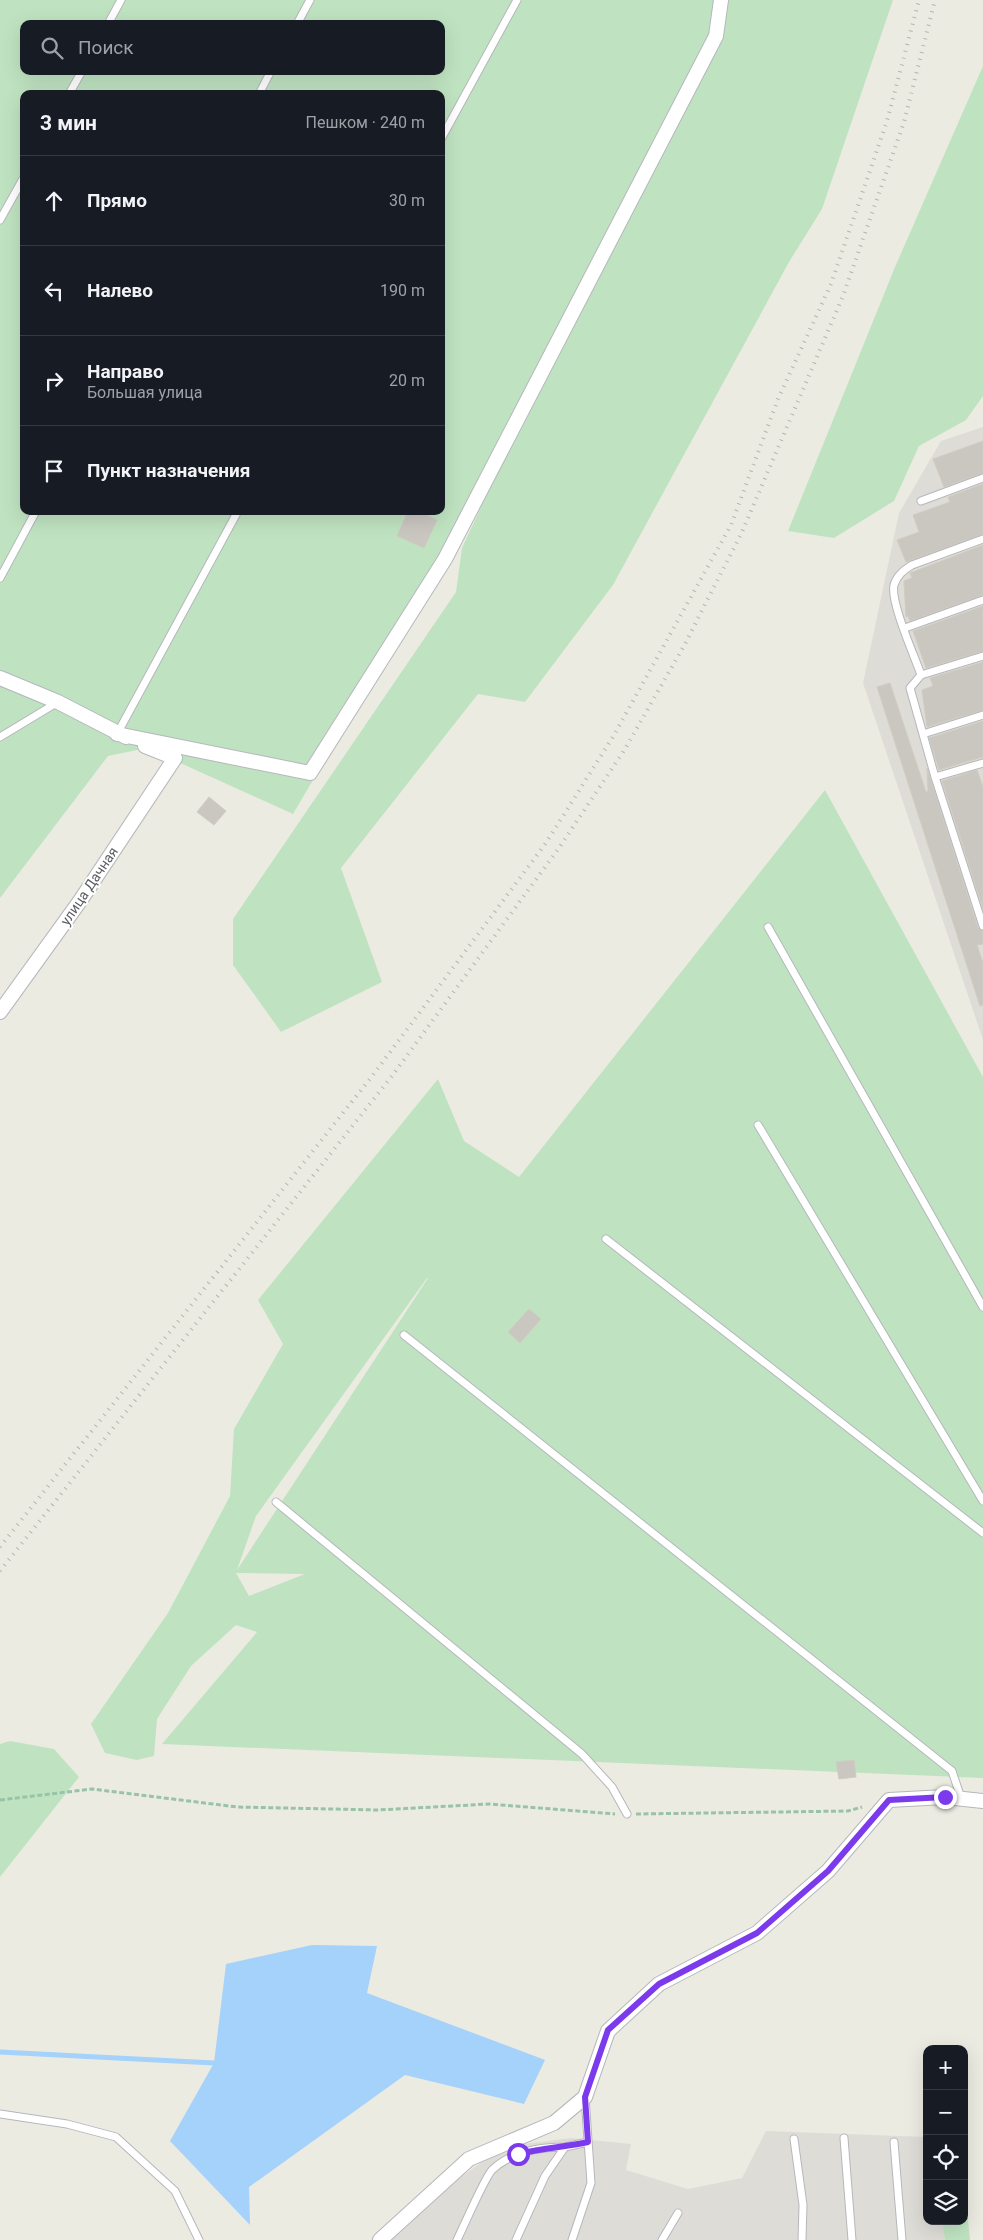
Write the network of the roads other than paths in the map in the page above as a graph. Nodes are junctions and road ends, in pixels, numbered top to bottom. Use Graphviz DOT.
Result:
graph roads {
  1 [pos="120,0"];
  2 [pos="310,0"];
  3 [pos="517,0"];
  4 [pos="721,0"];
  5 [pos="110,20"];
  6 [pos="299,20"];
  7 [pos="80,75"];
  8 [pos="270,75"];
  9 [pos="71,90"];
  10 [pos="261,90"];
  11 [pos="445,132"];
  12 [pos="20,184"];
  13 [pos="0,220"];
  14 [pos="983,478"];
  15 [pos="922,501"];
  16 [pos="34,515"];
  17 [pos="236,515"];
  18 [pos="983,539"];
  19 [pos="0,578"];
  20 [pos="983,600"];
  21 [pos="905,628"];
  22 [pos="983,656"];
  23 [pos="921,675"];
  24 [pos="0,678"];
  25 [pos="58,702"];
  26 [pos="983,715"];
  27 [pos="117,734"];
  28 [pos="923,734"];
  29 [pos="0,737"];
  30 [pos="983,763"];
  31 [pos="935,777"];
  32 [pos="983,926"];
  33 [pos="768,928"];
  34 [pos="0,1012"];
  35 [pos="758,1125"];
  36 [pos="606,1239"];
  37 [pos="983,1307"];
  38 [pos="404,1335"];
  39 [pos="983,1501"];
  40 [pos="276,1502"];
  41 [pos="983,1533"];
  42 [pos="961,1798"];
  43 [pos="983,1801"];
  44 [pos="627,1814"];
  45 [pos="585,2097"];
  46 [pos="0,2114"];
  47 [pos="844,2138"];
  48 [pos="794,2139"];
  49 [pos="588,2142"];
  50 [pos="894,2142"];
  51 [pos="565,2147"];
  52 [pos="678,2213"];
  53 [pos="199,2240"];
  54 [pos="380,2240"];
  55 [pos="457,2240"];
  56 [pos="516,2240"];
  57 [pos="572,2240"];
  58 [pos="662,2240"];
  59 [pos="802,2240"];
  60 [pos="852,2240"];
  61 [pos="902,2240"];
  1 -- 5 [label="lane"];
  2 -- 6 [label="lane"];
  3 -- 11 [label="lane"];
  4 -- 27 [label="street"];
  7 -- 9 [label="lane"];
  8 -- 10 [label="lane"];
  12 -- 13 [label="lane"];
  14 -- 15 [label="lane"];
  16 -- 19 [label="lane"];
  17 -- 27 [label="lane"];
  18 -- 21 [label="lane"];
  20 -- 21 [label="lane"];
  21 -- 23 [label="lane"];
  22 -- 23 [label="lane"];
  23 -- 28 [label="lane"];
  24 -- 25 [label="street"];
  25 -- 27 [label="street"];
  25 -- 29 [label="lane"];
  26 -- 28 [label="lane"];
  27 -- 34 [label="street, улица Дачная"];
  28 -- 31 [label="lane"];
  30 -- 31 [label="lane"];
  31 -- 32 [label="lane"];
  33 -- 37 [label="lane"];
  35 -- 39 [label="lane"];
  36 -- 41 [label="lane"];
  38 -- 42 [label="lane"];
  40 -- 44 [label="lane"];
  42 -- 43 [label="street"];
  42 -- 45 [label="street"];
  45 -- 49 [label="lane"];
  45 -- 54 [label="street"];
  46 -- 53 [label="lane"];
  47 -- 60 [label="lane"];
  48 -- 59 [label="lane"];
  49 -- 51 [label="lane"];
  49 -- 57 [label="lane"];
  50 -- 61 [label="lane"];
  51 -- 55 [label="lane"];
  51 -- 56 [label="lane"];
  52 -- 58 [label="lane"];
}
